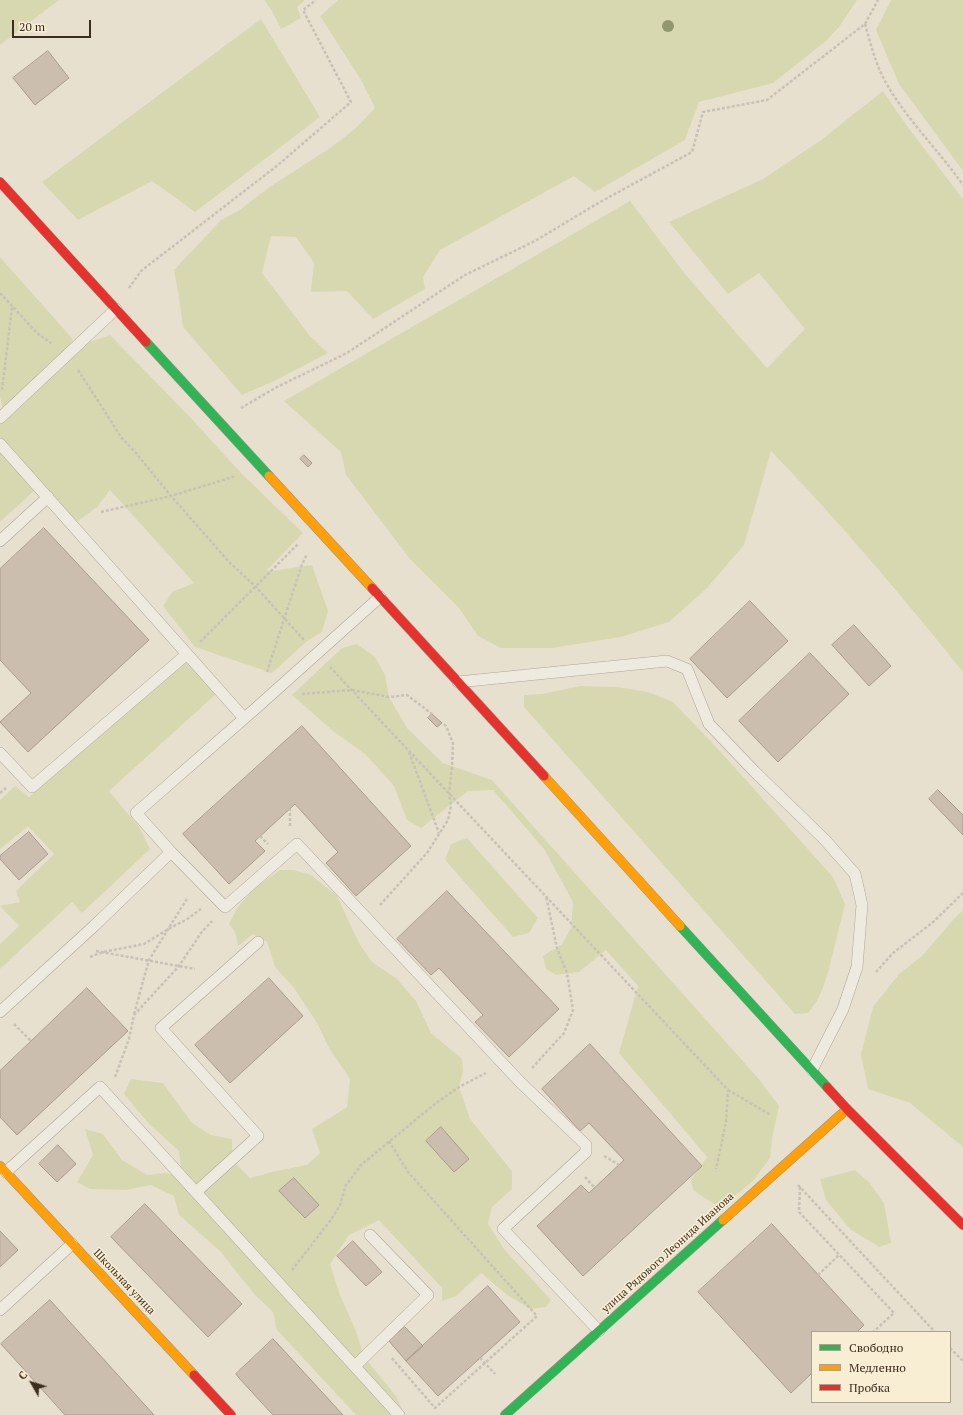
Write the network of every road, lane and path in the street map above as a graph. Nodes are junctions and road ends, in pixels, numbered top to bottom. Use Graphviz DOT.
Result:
graph roads {
  1 [pos="316,0"];
  2 [pos="878,0"];
  3 [pos="865,24"];
  4 [pos="0,182"];
  5 [pos="963,186"];
  6 [pos="0,294"];
  7 [pos="12,307"];
  8 [pos="116,309"];
  9 [pos="68,355"];
  10 [pos="0,397"];
  11 [pos="0,418"];
  12 [pos="218,420"];
  13 [pos="0,444"];
  14 [pos="261,467"];
  15 [pos="172,496"];
  16 [pos="48,498"];
  17 [pos="101,512"];
  18 [pos="318,528"];
  19 [pos="0,540"];
  20 [pos="255,586"];
  21 [pos="380,596"];
  22 [pos="284,618"];
  23 [pos="191,650"];
  24 [pos="317,653"];
  25 [pos="264,679"];
  26 [pos="458,682"];
  27 [pos="352,690"];
  28 [pos="300,694"];
  29 [pos="432,714"];
  30 [pos="244,718"];
  31 [pos="442,723"];
  32 [pos="408,749"];
  33 [pos="0,753"];
  34 [pos="449,793"];
  35 [pos="439,834"];
  36 [pos="171,852"];
  37 [pos="193,875"];
  38 [pos="963,893"];
  39 [pos="214,896"];
  40 [pos="546,896"];
  41 [pos="225,907"];
  42 [pos="367,918"];
  43 [pos="170,928"];
  44 [pos="258,942"];
  45 [pos="96,951"];
  46 [pos="103,952"];
  47 [pos="88,958"];
  48 [pos="149,960"];
  49 [pos="179,966"];
  50 [pos="196,968"];
  51 [pos="873,976"];
  52 [pos="0,1012"];
  53 [pos="134,1015"];
  54 [pos="504,1064"];
  55 [pos="812,1070"];
  56 [pos="520,1082"];
  57 [pos="728,1090"];
  58 [pos="109,1096"];
  59 [pos="847,1109"];
  60 [pos="771,1115"];
  61 [pos="389,1141"];
  62 [pos="782,1167"];
  63 [pos="3,1169"];
  64 [pos="716,1169"];
  65 [pos="800,1186"];
  66 [pos="196,1192"];
  67 [pos="963,1225"];
  68 [pos="370,1235"];
  69 [pos="72,1244"];
  70 [pos="839,1255"];
  71 [pos="818,1275"];
  72 [pos="279,1283"];
  73 [pos="0,1310"];
  74 [pos="599,1331"];
  75 [pos="874,1331"];
  76 [pos="934,1331"];
  77 [pos="378,1344"];
  78 [pos="951,1349"];
  79 [pos="480,1358"];
  80 [pos="963,1361"];
  81 [pos="485,1363"];
  82 [pos="355,1366"];
  83 [pos="495,1374"];
  84 [pos="231,1415"];
  85 [pos="399,1415"];
  86 [pos="505,1415"];
  1 -- 8 [label="path"];
  2 -- 3 [label="path"];
  3 -- 5 [label="path"];
  3 -- 12 [label="path"];
  4 -- 8 [label="main road"];
  6 -- 7 [label="path"];
  7 -- 9 [label="path"];
  7 -- 10 [label="path"];
  8 -- 9 [label="lane"];
  8 -- 12 [label="main road"];
  9 -- 11 [label="lane"];
  9 -- 15 [label="path"];
  12 -- 14 [label="main road"];
  13 -- 16 [label="lane"];
  14 -- 15 [label="path"];
  14 -- 18 [label="main road"];
  15 -- 17 [label="path"];
  15 -- 20 [label="path"];
  16 -- 19 [label="lane"];
  16 -- 23 [label="lane"];
  18 -- 20 [label="path"];
  18 -- 21 [label="main road"];
  18 -- 22 [label="path"];
  20 -- 22 [label="path"];
  20 -- 23 [label="path"];
  21 -- 24 [label="lane"];
  21 -- 26 [label="main road"];
  22 -- 24 [label="path"];
  22 -- 25 [label="path"];
  23 -- 30 [label="lane"];
  23 -- 33 [label="lane"];
  24 -- 27 [label="path"];
  24 -- 30 [label="lane"];
  26 -- 55 [label="main road"];
  26 -- 55 [label="lane"];
  27 -- 28 [label="path"];
  27 -- 29 [label="path"];
  27 -- 32 [label="path"];
  30 -- 36 [label="lane"];
  31 -- 34 [label="path"];
  32 -- 34 [label="path"];
  32 -- 35 [label="path"];
  34 -- 35 [label="path"];
  34 -- 40 [label="path"];
  35 -- 42 [label="path"];
  36 -- 37 [label="lane"];
  36 -- 52 [label="lane"];
  37 -- 39 [label="lane"];
  37 -- 43 [label="path"];
  38 -- 51 [label="path"];
  39 -- 41 [label="lane"];
  39 -- 43 [label="path"];
  40 -- 56 [label="path"];
  40 -- 57 [label="path"];
  41 -- 42 [label="lane"];
  41 -- 49 [label="path"];
  42 -- 54 [label="lane"];
  43 -- 46 [label="path"];
  43 -- 48 [label="path"];
  44 -- 66 [label="lane"];
  45 -- 46 [label="path"];
  46 -- 47 [label="path"];
  46 -- 48 [label="path"];
  48 -- 49 [label="path"];
  48 -- 53 [label="path"];
  49 -- 50 [label="path"];
  49 -- 53 [label="path"];
  53 -- 58 [label="path"];
  54 -- 56 [label="lane"];
  54 -- 61 [label="path"];
  55 -- 59 [label="main road"];
  56 -- 74 [label="lane"];
  57 -- 60 [label="path"];
  57 -- 64 [label="path"];
  58 -- 63 [label="lane"];
  58 -- 66 [label="lane"];
  59 -- 62 [label="main road, улица Рядового Леонида Иванова"];
  59 -- 67 [label="main road"];
  61 -- 72 [label="path"];
  61 -- 81 [label="path"];
  62 -- 65 [label="path"];
  62 -- 74 [label="main road, улица Рядового Леонида Иванова"];
  63 -- 69 [label="main road, Школьная улица"];
  65 -- 70 [label="path"];
  65 -- 76 [label="path"];
  66 -- 72 [label="lane"];
  68 -- 77 [label="lane"];
  69 -- 73 [label="lane"];
  69 -- 84 [label="main road, Школьная улица"];
  70 -- 71 [label="path"];
  70 -- 75 [label="path"];
  72 -- 82 [label="lane"];
  74 -- 86 [label="main road, улица Рядового Леонида Иванова"];
  77 -- 81 [label="path"];
  77 -- 82 [label="lane"];
  78 -- 80 [label="path"];
  79 -- 81 [label="path"];
  81 -- 83 [label="path"];
  82 -- 85 [label="lane"];
}
